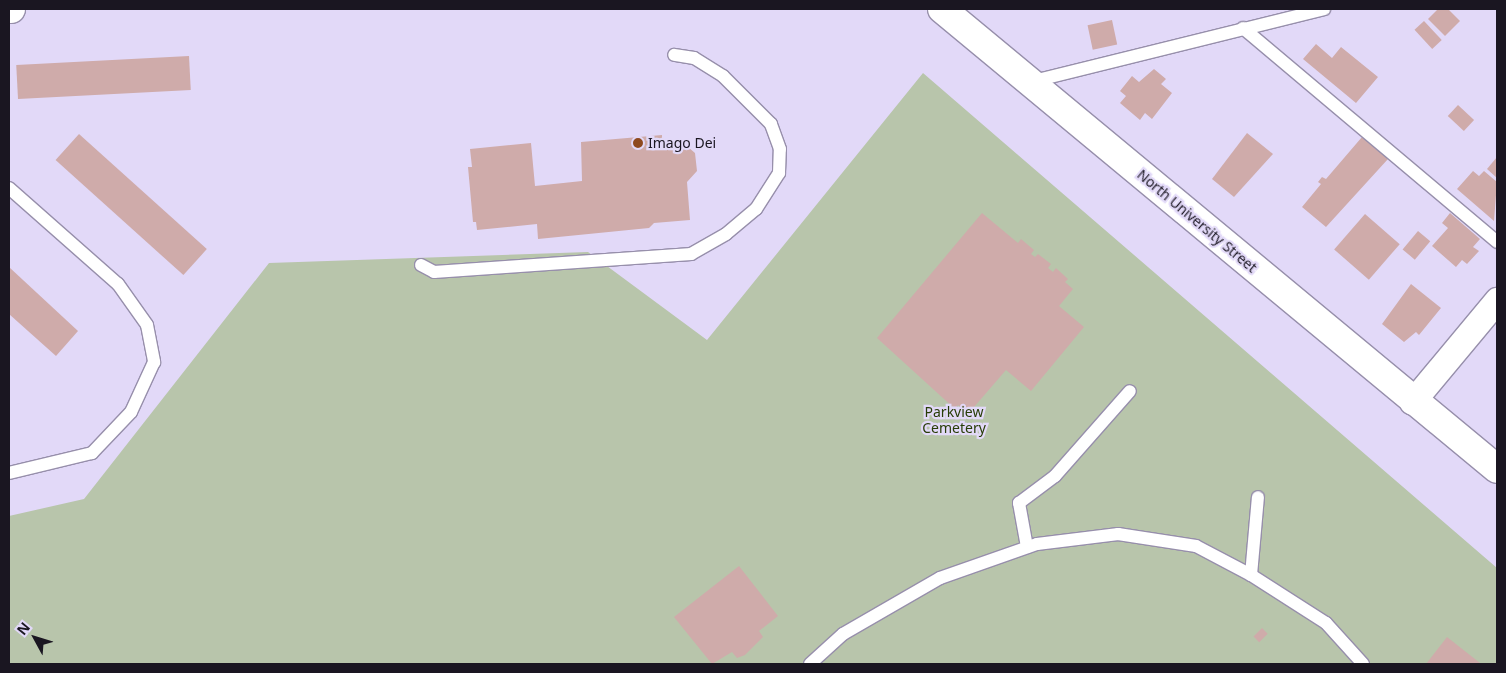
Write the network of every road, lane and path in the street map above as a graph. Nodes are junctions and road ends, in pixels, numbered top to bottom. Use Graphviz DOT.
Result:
graph roads {
  1 [pos="942,9"];
  2 [pos="1324,9"];
  3 [pos="1244,28"];
  4 [pos="674,55"];
  5 [pos="1030,82"];
  6 [pos="9,188"];
  7 [pos="1497,242"];
  8 [pos="421,265"];
  9 [pos="1497,300"];
  10 [pos="1130,391"];
  11 [pos="1412,402"];
  12 [pos="1451,435"];
  13 [pos="1497,469"];
  14 [pos="9,473"];
  15 [pos="1497,478"];
  16 [pos="1258,497"];
  17 [pos="1027,547"];
  18 [pos="1251,575"];
  19 [pos="810,664"];
  20 [pos="1363,664"];
  1 -- 5 [label="main road, North University Street"];
  2 -- 3 [label="lane"];
  3 -- 5 [label="lane"];
  3 -- 7 [label="lane"];
  4 -- 8 [label="lane"];
  5 -- 11 [label="main road, North University Street"];
  6 -- 14 [label="lane"];
  9 -- 11 [label="street"];
  10 -- 17 [label="lane"];
  11 -- 12 [label="main road, North University Street"];
  12 -- 13 [label="main road, North University Street"];
  12 -- 15 [label="main road, North University Street"];
  16 -- 18 [label="lane"];
  17 -- 18 [label="lane"];
  17 -- 19 [label="lane"];
  18 -- 20 [label="lane"];
}
